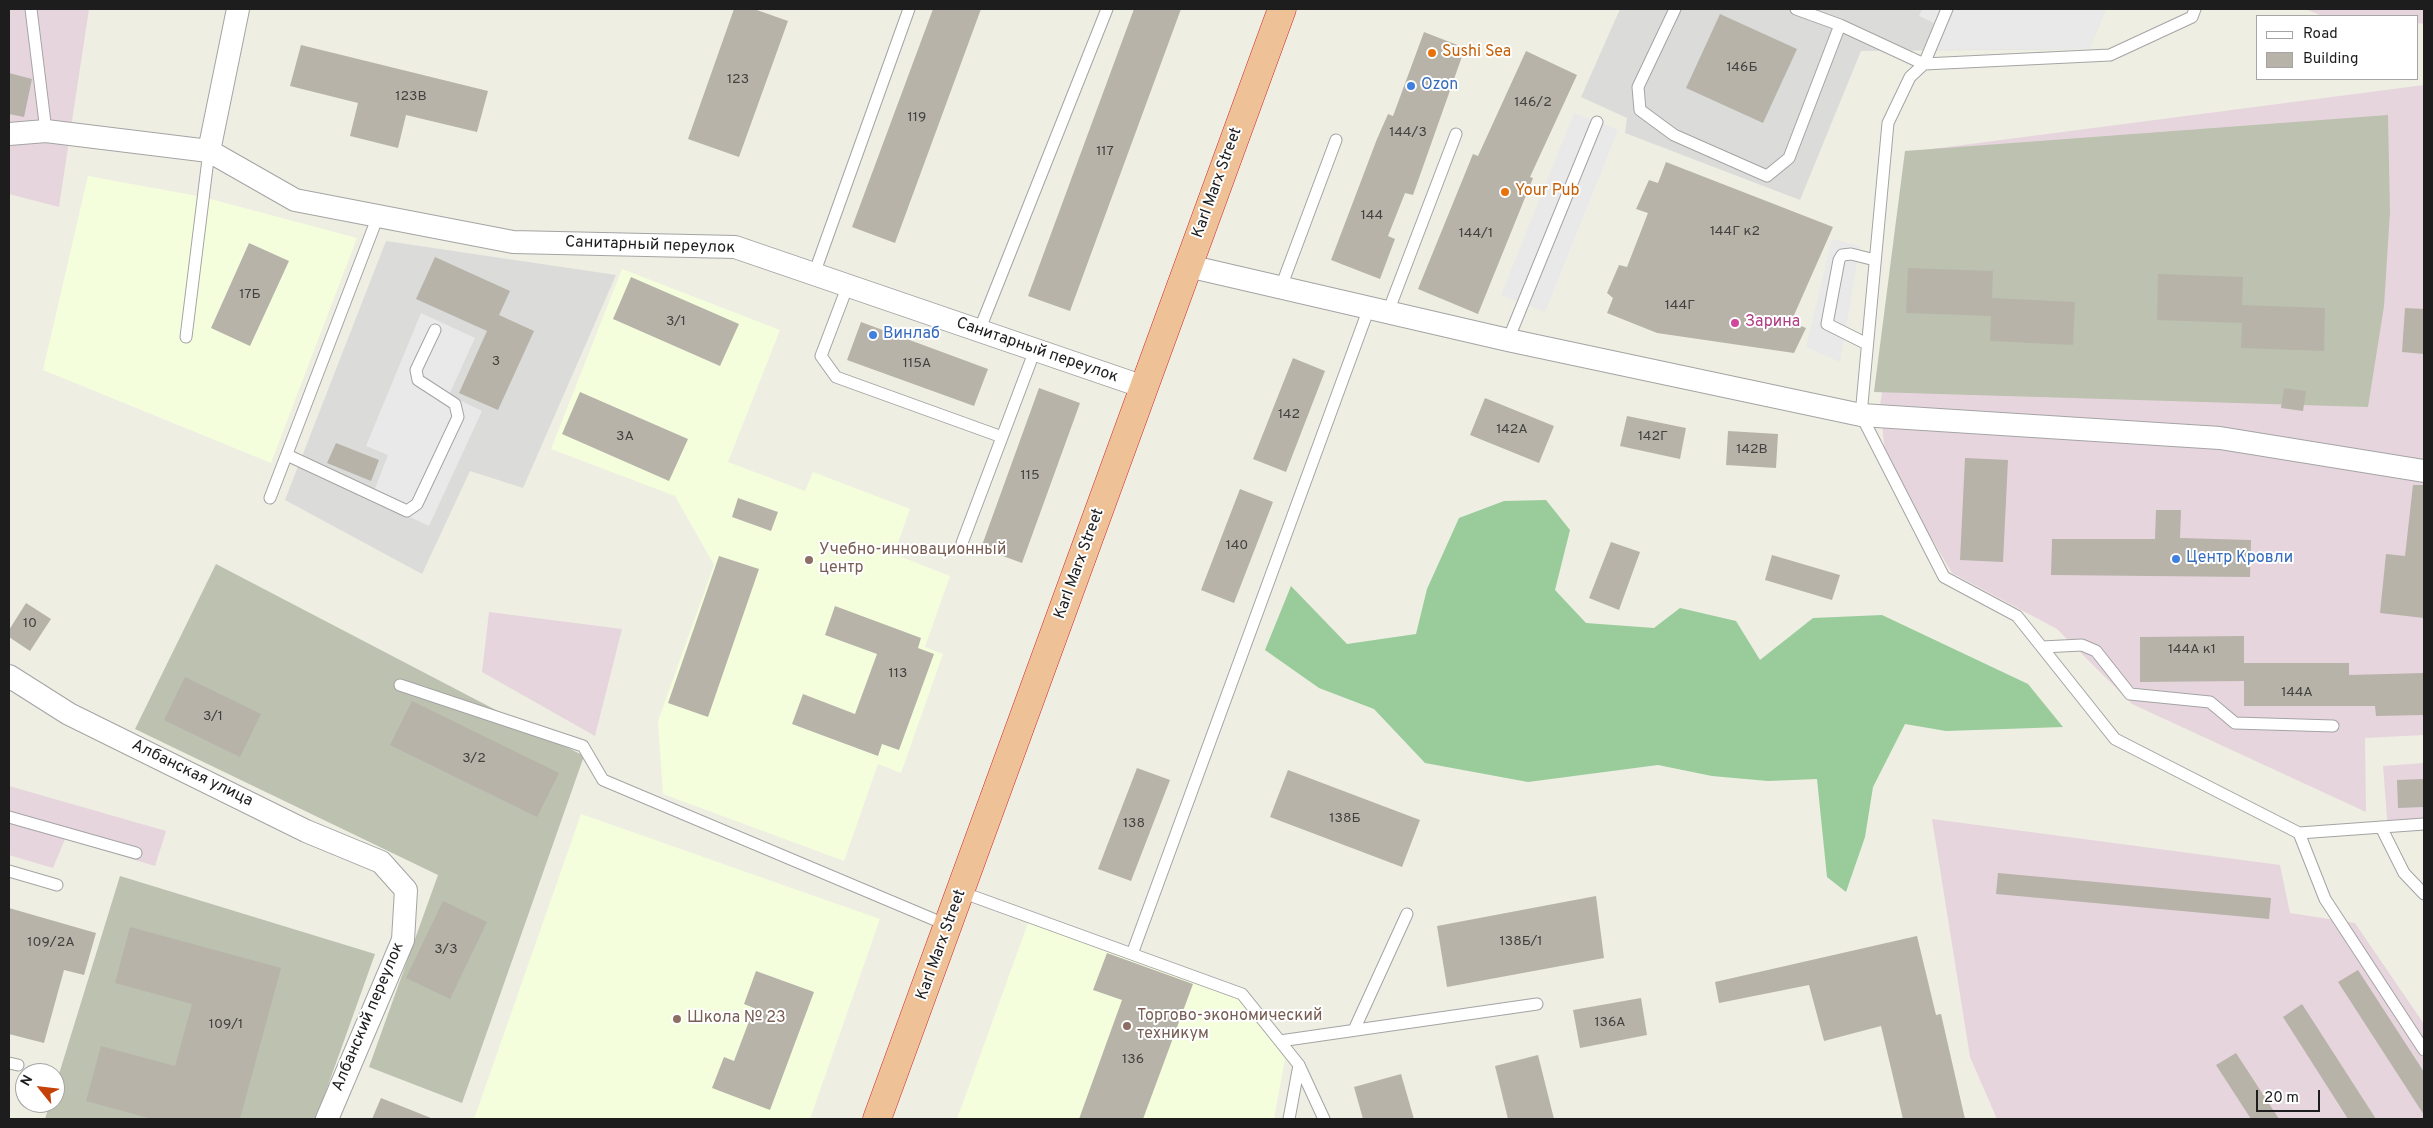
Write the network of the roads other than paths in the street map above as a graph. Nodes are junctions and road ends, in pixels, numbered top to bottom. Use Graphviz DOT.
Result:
graph roads {
  1 [pos="30,9"];
  2 [pos="238,9"];
  3 [pos="909,9"];
  4 [pos="1107,9"];
  5 [pos="1282,9"];
  6 [pos="1675,9"];
  7 [pos="1796,9"];
  8 [pos="1947,9"];
  9 [pos="2195,9"];
  10 [pos="1840,25"];
  11 [pos="1924,64"];
  12 [pos="1596,122"];
  13 [pos="46,131"];
  14 [pos="9,134"];
  15 [pos="1456,134"];
  16 [pos="1336,140"];
  17 [pos="209,152"];
  18 [pos="378,216"];
  19 [pos="1876,260"];
  20 [pos="1188,266"];
  21 [pos="814,274"];
  22 [pos="848,285"];
  23 [pos="1281,287"];
  24 [pos="1378,310"];
  25 [pos="435,330"];
  26 [pos="980,331"];
  27 [pos="186,337"];
  28 [pos="1508,340"];
  29 [pos="1867,344"];
  30 [pos="1035,350"];
  31 [pos="1144,387"];
  32 [pos="1861,415"];
  33 [pos="1002,437"];
  34 [pos="287,455"];
  35 [pos="2424,471"];
  36 [pos="270,498"];
  37 [pos="962,543"];
  38 [pos="2042,647"];
  39 [pos="9,676"];
  40 [pos="400,685"];
  41 [pos="2333,726"];
  42 [pos="9,817"];
  43 [pos="2424,824"];
  44 [pos="2381,827"];
  45 [pos="2299,833"];
  46 [pos="136,853"];
  47 [pos="381,862"];
  48 [pos="9,871"];
  49 [pos="57,885"];
  50 [pos="961,892"];
  51 [pos="2424,894"];
  52 [pos="1408,914"];
  53 [pos="949,926"];
  54 [pos="1132,954"];
  55 [pos="1538,1004"];
  56 [pos="1354,1030"];
  57 [pos="1280,1041"];
  58 [pos="2424,1050"];
  59 [pos="1299,1065"];
  60 [pos="327,1119"];
  61 [pos="877,1119"];
  62 [pos="1289,1119"];
  63 [pos="1324,1119"];
  1 -- 13 [label="lane"];
  2 -- 17 [label="street"];
  3 -- 21 [label="lane"];
  4 -- 26 [label="lane"];
  5 -- 20 [label="highway, Karl Marx Street"];
  6 -- 10 [label="lane"];
  7 -- 10 [label="lane"];
  8 -- 11 [label="lane"];
  9 -- 11 [label="lane"];
  10 -- 11 [label="lane"];
  11 -- 19 [label="lane"];
  12 -- 28 [label="lane"];
  13 -- 14 [label="street, Санитарный переулок"];
  13 -- 17 [label="street, Санитарный переулок"];
  15 -- 24 [label="lane"];
  16 -- 23 [label="lane"];
  17 -- 18 [label="street, Санитарный переулок"];
  17 -- 27 [label="lane"];
  18 -- 21 [label="street, Санитарный переулок"];
  18 -- 34 [label="lane"];
  19 -- 29 [label="lane"];
  19 -- 29 [label="lane"];
  20 -- 23 [label="street"];
  20 -- 31 [label="highway, Karl Marx Street"];
  21 -- 22 [label="street, Санитарный переулок"];
  22 -- 26 [label="street, Санитарный переулок"];
  22 -- 33 [label="lane"];
  23 -- 24 [label="street"];
  24 -- 28 [label="street"];
  24 -- 54 [label="lane"];
  25 -- 34 [label="lane"];
  26 -- 30 [label="street, Санитарный переулок"];
  28 -- 32 [label="street"];
  29 -- 32 [label="lane"];
  30 -- 31 [label="street, Санитарный переулок"];
  30 -- 33 [label="lane"];
  31 -- 50 [label="highway, Karl Marx Street"];
  32 -- 35 [label="street"];
  32 -- 38 [label="lane"];
  33 -- 37 [label="lane"];
  34 -- 36 [label="lane"];
  38 -- 41 [label="lane"];
  38 -- 45 [label="lane"];
  39 -- 47 [label="street, Албанская улица"];
  40 -- 53 [label="lane"];
  42 -- 46 [label="lane"];
  43 -- 44 [label="lane"];
  44 -- 45 [label="lane"];
  44 -- 51 [label="lane"];
  45 -- 58 [label="lane"];
  47 -- 60 [label="street, Албанский переулок"];
  48 -- 49 [label="lane"];
  50 -- 53 [label="highway, Karl Marx Street"];
  50 -- 54 [label="lane"];
  52 -- 56 [label="lane"];
  53 -- 61 [label="highway, Karl Marx Street"];
  54 -- 57 [label="lane"];
  55 -- 56 [label="lane"];
  56 -- 57 [label="lane"];
  57 -- 59 [label="lane"];
  59 -- 62 [label="lane"];
  59 -- 63 [label="lane"];
}
